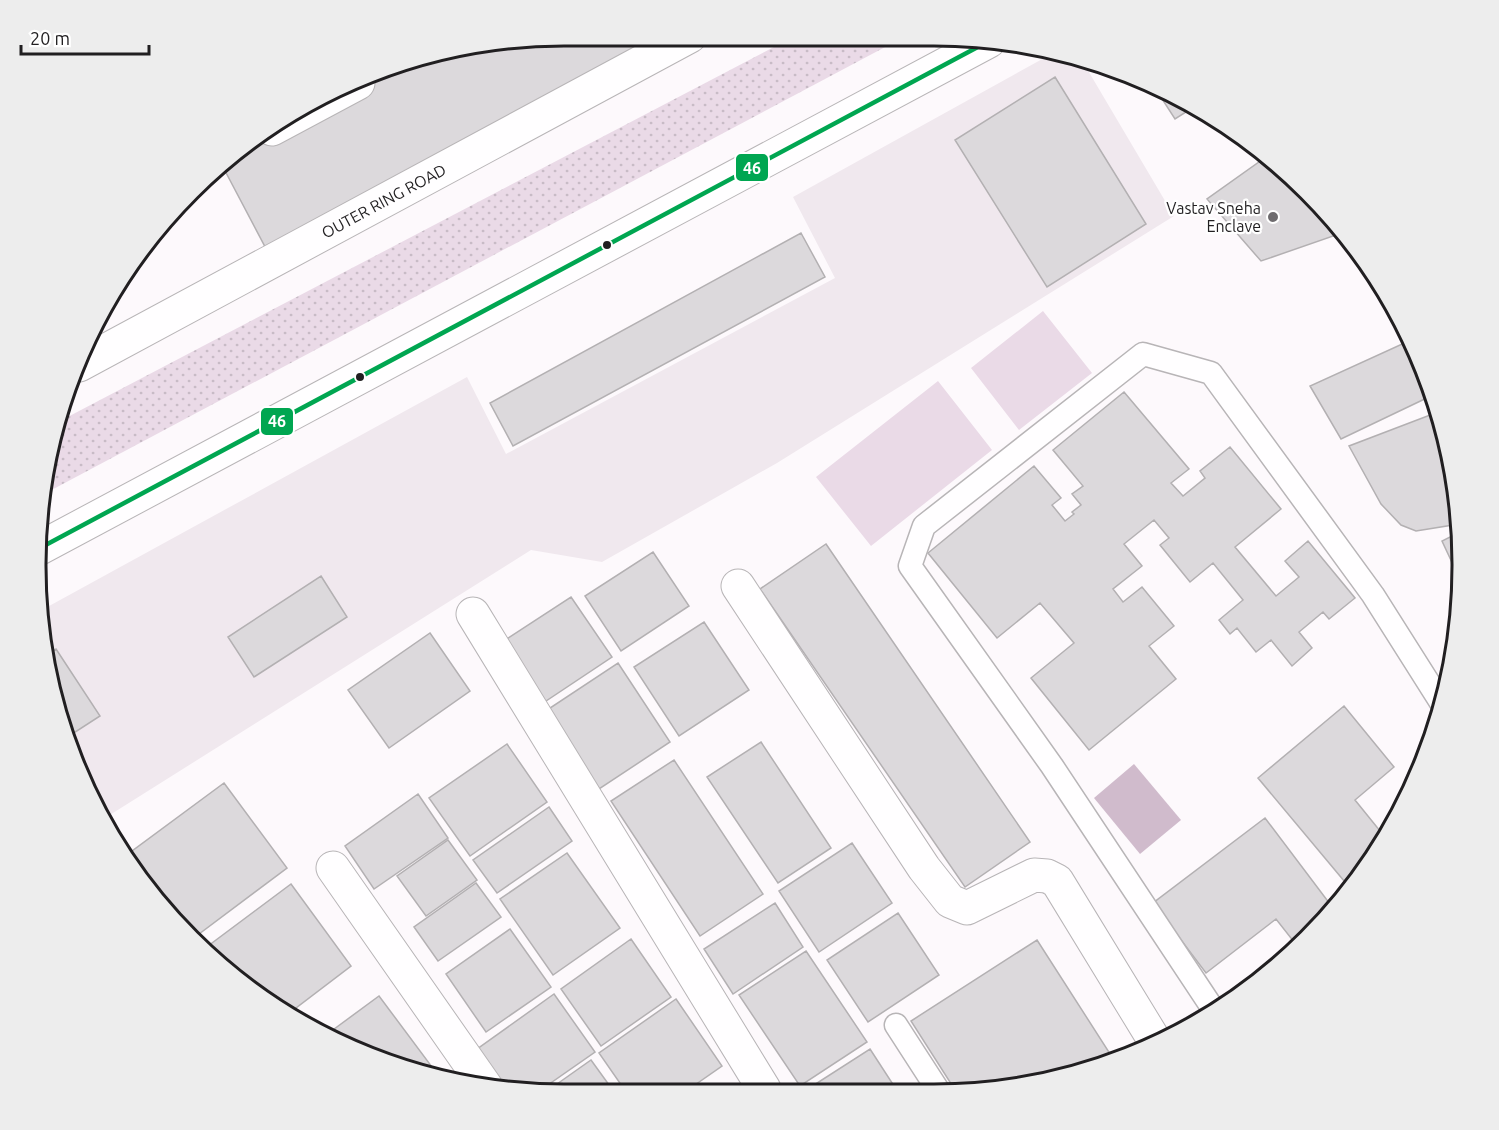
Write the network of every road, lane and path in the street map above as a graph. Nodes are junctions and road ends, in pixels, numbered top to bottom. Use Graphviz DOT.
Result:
graph roads {
  1 [pos="671,46"];
  2 [pos="973,48"];
  3 [pos="89,359"];
  4 [pos="47,544"];
  5 [pos="738,586"];
  6 [pos="473,614"];
  7 [pos="1436,695"];
  8 [pos="333,868"];
  9 [pos="1210,1004"];
  10 [pos="896,1025"];
  11 [pos="1151,1035"];
  12 [pos="478,1076"];
  13 [pos="761,1084"];
  14 [pos="935,1084"];
  1 -- 3 [label="main road, OUTER RING ROAD"];
  2 -- 4 [label="main road"];
  5 -- 11 [label="main road"];
  6 -- 13 [label="main road"];
  7 -- 9 [label="lane"];
  8 -- 12 [label="main road"];
  10 -- 14 [label="lane"];
}
